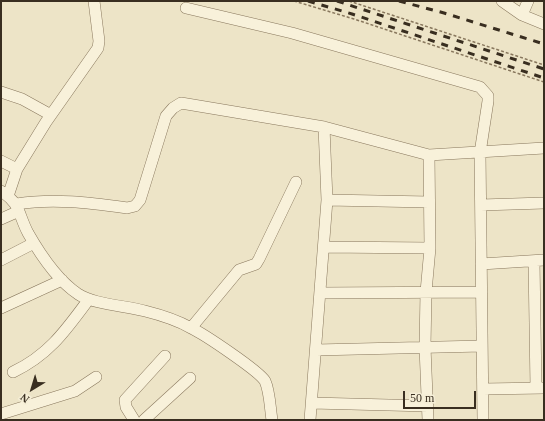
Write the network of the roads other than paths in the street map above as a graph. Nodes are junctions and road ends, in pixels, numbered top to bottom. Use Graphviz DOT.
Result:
graph roads {
  1 [pos="94,1"];
  2 [pos="502,1"];
  3 [pos="528,1"];
  4 [pos="186,8"];
  5 [pos="522,15"];
  6 [pos="544,24"];
  7 [pos="1,92"];
  8 [pos="51,115"];
  9 [pos="324,127"];
  10 [pos="544,148"];
  11 [pos="480,153"];
  12 [pos="428,155"];
  13 [pos="1,161"];
  14 [pos="17,170"];
  15 [pos="296,182"];
  16 [pos="5,193"];
  17 [pos="327,200"];
  18 [pos="429,202"];
  19 [pos="544,203"];
  20 [pos="481,204"];
  21 [pos="18,208"];
  22 [pos="1,219"];
  23 [pos="34,243"];
  24 [pos="324,247"];
  25 [pos="430,248"];
  26 [pos="1,260"];
  27 [pos="539,261"];
  28 [pos="481,264"];
  29 [pos="62,280"];
  30 [pos="426,292"];
  31 [pos="482,292"];
  32 [pos="320,293"];
  33 [pos="89,300"];
  34 [pos="1,308"];
  35 [pos="191,328"];
  36 [pos="482,346"];
  37 [pos="425,347"];
  38 [pos="316,350"];
  39 [pos="164,356"];
  40 [pos="13,372"];
  41 [pos="96,377"];
  42 [pos="190,378"];
  43 [pos="540,388"];
  44 [pos="483,389"];
  45 [pos="312,403"];
  46 [pos="428,406"];
  47 [pos="1,414"];
  48 [pos="134,420"];
  49 [pos="144,420"];
  50 [pos="272,420"];
  51 [pos="310,420"];
  52 [pos="428,420"];
  53 [pos="483,420"];
  1 -- 8 [label="street"];
  2 -- 5 [label="street"];
  3 -- 5 [label="street"];
  4 -- 11 [label="street"];
  5 -- 6 [label="street"];
  7 -- 8 [label="street"];
  8 -- 14 [label="street"];
  9 -- 12 [label="street"];
  9 -- 17 [label="street"];
  9 -- 21 [label="street"];
  10 -- 11 [label="street"];
  11 -- 12 [label="street"];
  11 -- 20 [label="street"];
  12 -- 18 [label="street"];
  13 -- 14 [label="street"];
  14 -- 16 [label="street"];
  15 -- 35 [label="street"];
  16 -- 21 [label="street"];
  17 -- 18 [label="street"];
  17 -- 24 [label="street"];
  18 -- 25 [label="street"];
  19 -- 20 [label="street"];
  20 -- 28 [label="street"];
  21 -- 22 [label="street"];
  21 -- 23 [label="street"];
  23 -- 26 [label="street"];
  23 -- 29 [label="street"];
  24 -- 25 [label="street"];
  24 -- 32 [label="street"];
  25 -- 30 [label="street"];
  27 -- 28 [label="street"];
  27 -- 43 [label="street"];
  28 -- 31 [label="street"];
  29 -- 33 [label="street"];
  29 -- 34 [label="street"];
  30 -- 31 [label="street"];
  30 -- 32 [label="street"];
  30 -- 37 [label="street"];
  31 -- 36 [label="street"];
  32 -- 38 [label="street"];
  33 -- 35 [label="street"];
  33 -- 40 [label="street"];
  35 -- 50 [label="street"];
  36 -- 37 [label="street"];
  36 -- 44 [label="street"];
  37 -- 38 [label="street"];
  37 -- 46 [label="street"];
  38 -- 45 [label="street"];
  39 -- 48 [label="street"];
  41 -- 47 [label="street"];
  42 -- 49 [label="street"];
  43 -- 44 [label="street"];
  44 -- 53 [label="street"];
  45 -- 46 [label="street"];
  45 -- 51 [label="street"];
  46 -- 52 [label="street"];
}
